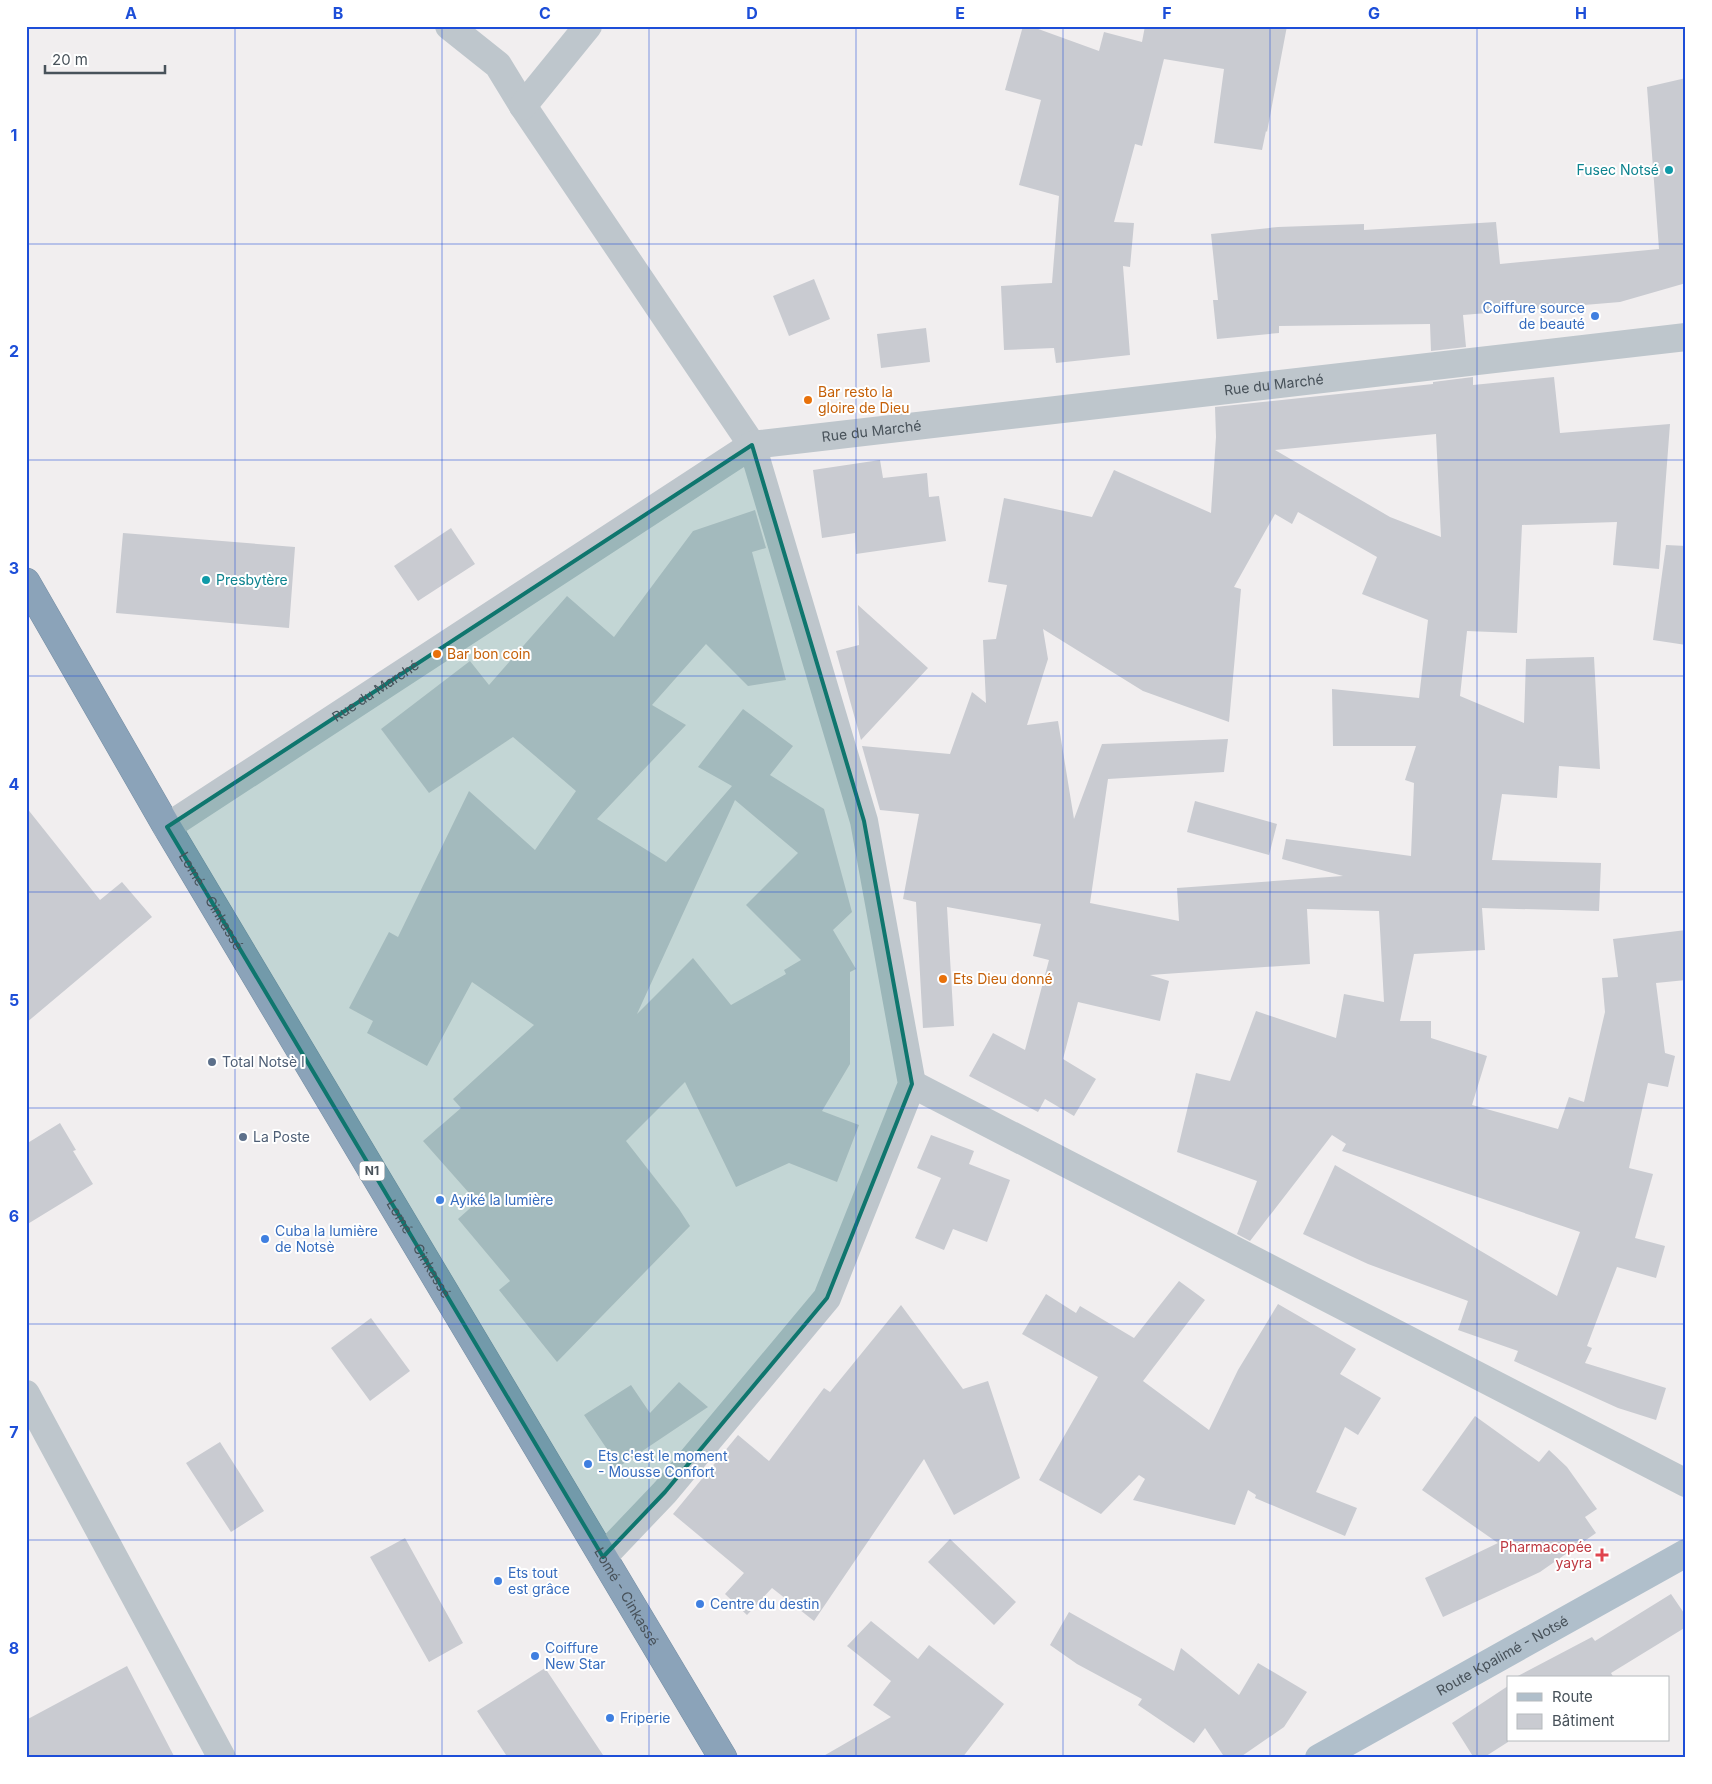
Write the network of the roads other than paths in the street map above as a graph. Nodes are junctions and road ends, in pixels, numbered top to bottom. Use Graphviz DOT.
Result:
graph roads {
  1 [pos="450,26"];
  2 [pos="588,26"];
  3 [pos="523,106"];
  4 [pos="1686,337"];
  5 [pos="752,445"];
  6 [pos="26,582"];
  7 [pos="167,827"];
  8 [pos="912,1084"];
  9 [pos="26,1394"];
  10 [pos="1686,1483"];
  11 [pos="1686,1553"];
  12 [pos="603,1557"];
  13 [pos="222,1758"];
  14 [pos="723,1758"];
  15 [pos="1319,1758"];
  1 -- 3 [label="street"];
  2 -- 3 [label="street"];
  3 -- 5 [label="street"];
  4 -- 5 [label="street, Rue du Marché"];
  5 -- 7 [label="street, Rue du Marché"];
  5 -- 8 [label="street"];
  6 -- 7 [label="highway, Lomé - Cinkassé / N1"];
  7 -- 12 [label="highway, Lomé - Cinkassé / N1"];
  8 -- 10 [label="street"];
  8 -- 12 [label="street"];
  9 -- 13 [label="street"];
  11 -- 15 [label="main road, Route Kpalimé - Notsé"];
  12 -- 14 [label="highway, Lomé - Cinkassé / N1"];
}
